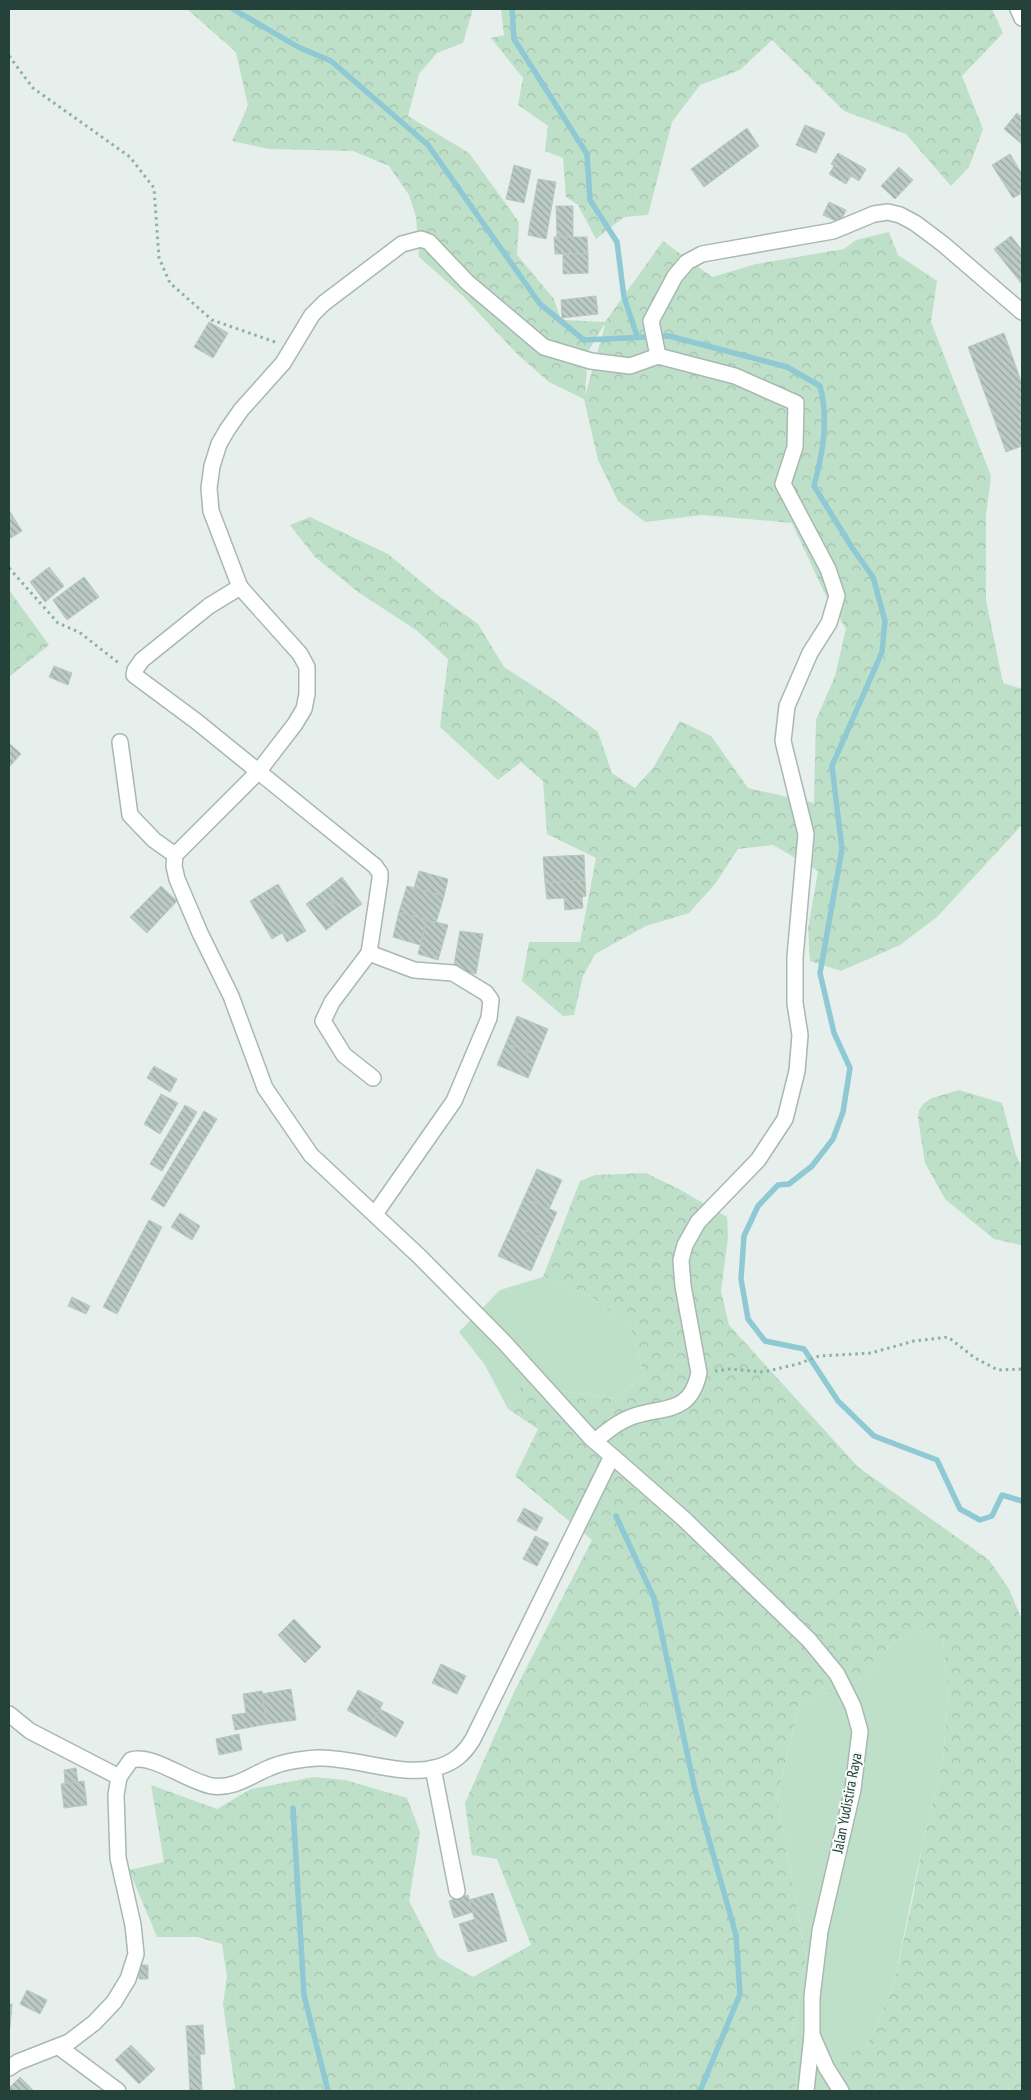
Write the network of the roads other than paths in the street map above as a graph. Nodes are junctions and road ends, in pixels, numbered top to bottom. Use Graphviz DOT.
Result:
graph roads {
  1 [pos="1018,9"];
  2 [pos="1022,18"];
  3 [pos="1022,312"];
  4 [pos="656,350"];
  5 [pos="240,587"];
  6 [pos="120,742"];
  7 [pos="258,772"];
  8 [pos="175,855"];
  9 [pos="369,953"];
  10 [pos="373,1078"];
  11 [pos="375,1214"];
  12 [pos="596,1442"];
  13 [pos="612,1456"];
  14 [pos="9,1714"];
  15 [pos="433,1768"];
  16 [pos="119,1777"];
  17 [pos="457,1891"];
  18 [pos="812,2035"];
  19 [pos="59,2047"];
  20 [pos="9,2068"];
  21 [pos="118,2091"];
  22 [pos="806,2091"];
  23 [pos="841,2091"];
  1 -- 2 [label="street"];
  3 -- 4 [label="street"];
  4 -- 5 [label="street"];
  4 -- 12 [label="street"];
  5 -- 7 [label="street"];
  5 -- 7 [label="street"];
  6 -- 8 [label="street"];
  7 -- 8 [label="street"];
  7 -- 9 [label="street"];
  8 -- 11 [label="street, Jalan Yudistira Raya"];
  9 -- 10 [label="street"];
  9 -- 11 [label="street"];
  11 -- 12 [label="street, Jalan Yudistira Raya"];
  12 -- 13 [label="street, Jalan Yudistira Raya"];
  13 -- 15 [label="street"];
  13 -- 18 [label="street, Jalan Yudistira Raya"];
  14 -- 16 [label="street"];
  15 -- 16 [label="street"];
  15 -- 17 [label="street"];
  16 -- 19 [label="street"];
  18 -- 22 [label="street"];
  18 -- 23 [label="street, Jalan Yudistira Raya"];
  19 -- 20 [label="street"];
  19 -- 21 [label="street"];
}
